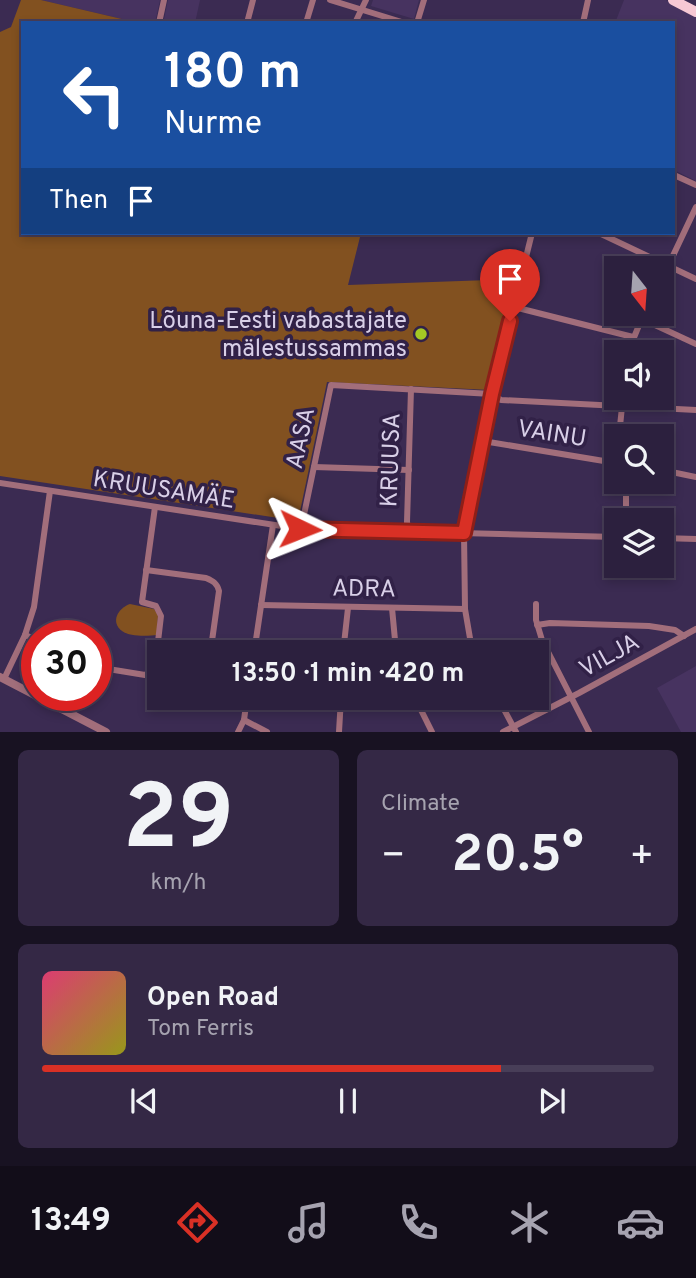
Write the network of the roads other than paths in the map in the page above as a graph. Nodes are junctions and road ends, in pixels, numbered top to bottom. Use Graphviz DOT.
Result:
graph roads {
  1 [pos="164,0"];
  2 [pos="253,0"];
  3 [pos="313,0"];
  4 [pos="330,0"];
  5 [pos="366,0"];
  6 [pos="424,0"];
  7 [pos="588,0"];
  8 [pos="673,0"];
  9 [pos="361,9"];
  10 [pos="696,12"];
  11 [pos="159,21"];
  12 [pos="248,21"];
  13 [pos="307,21"];
  14 [pos="356,21"];
  15 [pos="399,21"];
  16 [pos="418,21"];
  17 [pos="583,21"];
  18 [pos="675,174"];
  19 [pos="696,185"];
  20 [pos="696,207"];
  21 [pos="532,235"];
  22 [pos="603,235"];
  23 [pos="647,256"];
  24 [pos="673,256"];
  25 [pos="674,269"];
  26 [pos="696,279"];
  27 [pos="514,307"];
  28 [pos="639,326"];
  29 [pos="662,326"];
  30 [pos="634,337"];
  31 [pos="633,340"];
  32 [pos="696,344"];
  33 [pos="411,389"];
  34 [pos="492,394"];
  35 [pos="604,405"];
  36 [pos="674,409"];
  37 [pos="696,410"];
  38 [pos="483,441"];
  39 [pos="604,461"];
  40 [pos="314,467"];
  41 [pos="409,470"];
  42 [pos="674,472"];
  43 [pos="696,477"];
  44 [pos="0,483"];
  45 [pos="50,491"];
  46 [pos="155,507"];
  47 [pos="273,525"];
  48 [pos="300,529"];
  49 [pos="409,533"];
  50 [pos="464,533"];
  51 [pos="604,537"];
  52 [pos="674,538"];
  53 [pos="696,539"];
  54 [pos="146,570"];
  55 [pos="536,604"];
  56 [pos="261,605"];
  57 [pos="348,608"];
  58 [pos="392,608"];
  59 [pos="465,609"];
  60 [pos="30,620"];
  61 [pos="537,625"];
  62 [pos="696,629"];
  63 [pos="684,636"];
  64 [pos="212,640"];
  65 [pos="256,640"];
  66 [pos="344,640"];
  67 [pos="396,640"];
  68 [pos="470,640"];
  69 [pos="21,644"];
  70 [pos="112,670"];
  71 [pos="2,678"];
  72 [pos="571,697"];
  73 [pos="245,710"];
  74 [pos="340,710"];
  75 [pos="421,710"];
  76 [pos="504,710"];
  77 [pos="244,720"];
  78 [pos="514,729"];
  79 [pos="106,732"];
  80 [pos="238,732"];
  81 [pos="267,732"];
  82 [pos="339,732"];
  83 [pos="432,732"];
  84 [pos="503,732"];
  85 [pos="589,732"];
  1 -- 11 [label="street"];
  2 -- 12 [label="street"];
  3 -- 13 [label="street"];
  4 -- 9 [label="street"];
  5 -- 9 [label="street"];
  6 -- 16 [label="street"];
  7 -- 17 [label="street"];
  8 -- 10 [label="highway"];
  9 -- 14 [label="street"];
  9 -- 15 [label="street"];
  18 -- 19 [label="street"];
  20 -- 24 [label="street"];
  21 -- 27 [label="street"];
  22 -- 23 [label="street"];
  25 -- 26 [label="street"];
  27 -- 30 [label="street"];
  27 -- 34 [label="street"];
  28 -- 30 [label="street"];
  29 -- 32 [label="street"];
  30 -- 31 [label="street"];
  33 -- 34 [label="street, AASA"];
  33 -- 40 [label="street, AASA"];
  33 -- 41 [label="street, KRUUSA"];
  34 -- 35 [label="street, AASA"];
  34 -- 38 [label="street"];
  36 -- 37 [label="street, AASA"];
  38 -- 39 [label="street, VAINU"];
  38 -- 50 [label="street"];
  40 -- 41 [label="street"];
  40 -- 48 [label="street, AASA"];
  41 -- 49 [label="street, KRUUSA"];
  42 -- 43 [label="street"];
  44 -- 45 [label="street, KRUUSAMÄE"];
  45 -- 46 [label="street, KRUUSAMÄE"];
  45 -- 60 [label="street"];
  46 -- 47 [label="street, KRUUSAMÄE"];
  46 -- 54 [label="street"];
  47 -- 48 [label="street, KRUUSAMÄE"];
  47 -- 56 [label="street"];
  48 -- 49 [label="street, KRUUSAMÄE"];
  49 -- 50 [label="street, KRUUSAMÄE"];
  50 -- 51 [label="street, KRUUSAMÄE"];
  50 -- 59 [label="street"];
  52 -- 53 [label="street"];
  54 -- 64 [label="street"];
  54 -- 70 [label="street"];
  55 -- 61 [label="street"];
  56 -- 57 [label="street, ADRA"];
  56 -- 65 [label="street"];
  57 -- 58 [label="street, ADRA"];
  57 -- 66 [label="street"];
  58 -- 59 [label="street, ADRA"];
  58 -- 67 [label="street"];
  59 -- 68 [label="street"];
  61 -- 63 [label="street"];
  61 -- 72 [label="street"];
  62 -- 63 [label="street, VILJA"];
  63 -- 72 [label="street, VILJA"];
  69 -- 71 [label="street"];
  71 -- 79 [label="street"];
  72 -- 78 [label="street, VILJA"];
  72 -- 85 [label="street"];
  73 -- 77 [label="street"];
  74 -- 82 [label="street"];
  75 -- 83 [label="street"];
  76 -- 78 [label="street"];
  77 -- 80 [label="street"];
  77 -- 81 [label="street"];
  78 -- 84 [label="street, VILJA"];
}
